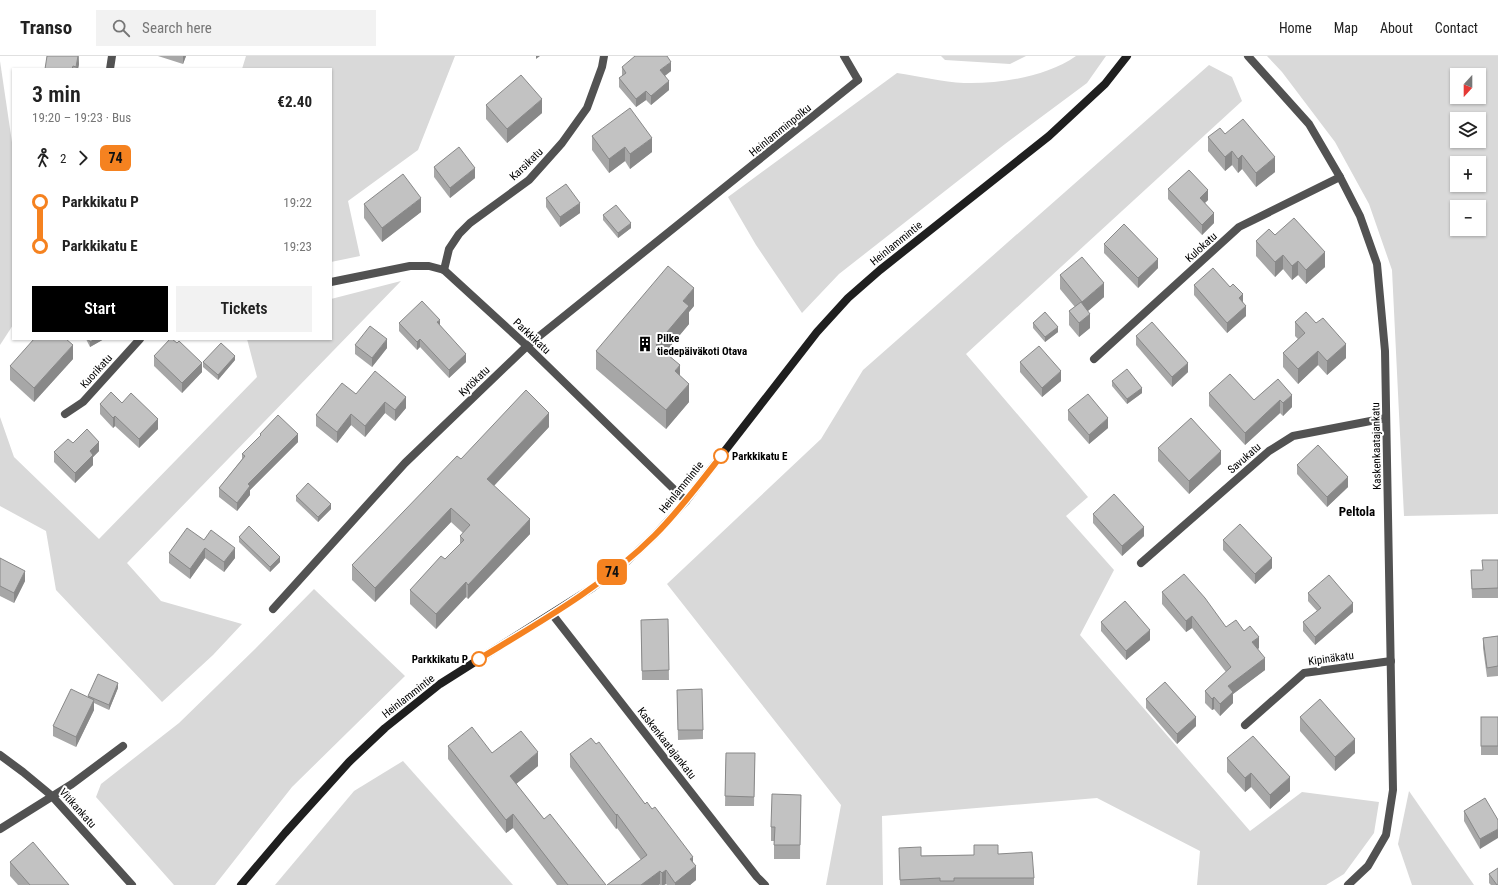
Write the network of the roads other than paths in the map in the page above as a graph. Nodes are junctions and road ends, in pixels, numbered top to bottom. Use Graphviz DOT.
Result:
graph roads {
  1 [pos="112,56"];
  2 [pos="604,56"];
  3 [pos="844,56"];
  4 [pos="1127,56"];
  5 [pos="1248,56"];
  6 [pos="110,68"];
  7 [pos="1340,177"];
  8 [pos="714,196"];
  9 [pos="444,270"];
  10 [pos="332,282"];
  11 [pos="139,340"];
  12 [pos="527,346"];
  13 [pos="1094,360"];
  14 [pos="65,414"];
  15 [pos="1386,418"];
  16 [pos="686,501"];
  17 [pos="1141,563"];
  18 [pos="273,609"];
  19 [pos="552,614"];
  20 [pos="1391,661"];
  21 [pos="1245,725"];
  22 [pos="123,746"];
  23 [pos="0,755"];
  24 [pos="52,796"];
  25 [pos="0,829"];
  26 [pos="132,885"];
  27 [pos="241,885"];
  28 [pos="765,885"];
  29 [pos="1348,885"];
  1 -- 6 [label="street"];
  2 -- 9 [label="street, Karsikatu"];
  3 -- 8 [label="street, Heinlamminpolku"];
  4 -- 16 [label="street, Heinlammintie"];
  5 -- 7 [label="street, Kaskenkaatajankatu"];
  7 -- 13 [label="street, Kulokatu"];
  7 -- 15 [label="street, Kaskenkaatajankatu"];
  8 -- 12 [label="street, Kytökatu"];
  9 -- 10 [label="street"];
  9 -- 12 [label="street, Parkkikatu"];
  11 -- 14 [label="street, Kuorikatu"];
  12 -- 16 [label="street, Parkkikatu"];
  12 -- 18 [label="street, Kytökatu"];
  15 -- 17 [label="street, Savukatu"];
  15 -- 20 [label="street, Kaskenkaatajankatu"];
  16 -- 19 [label="street, Heinlammintie"];
  19 -- 27 [label="street, Heinlammintie"];
  19 -- 28 [label="street, Kaskenkaatajankatu"];
  20 -- 21 [label="street, Kipinäkatu"];
  20 -- 29 [label="street, Kaskenkaatajankatu"];
  22 -- 24 [label="street"];
  23 -- 24 [label="street, Vitikankatu"];
  24 -- 25 [label="street"];
  24 -- 26 [label="street, Vitikankatu"];
}
